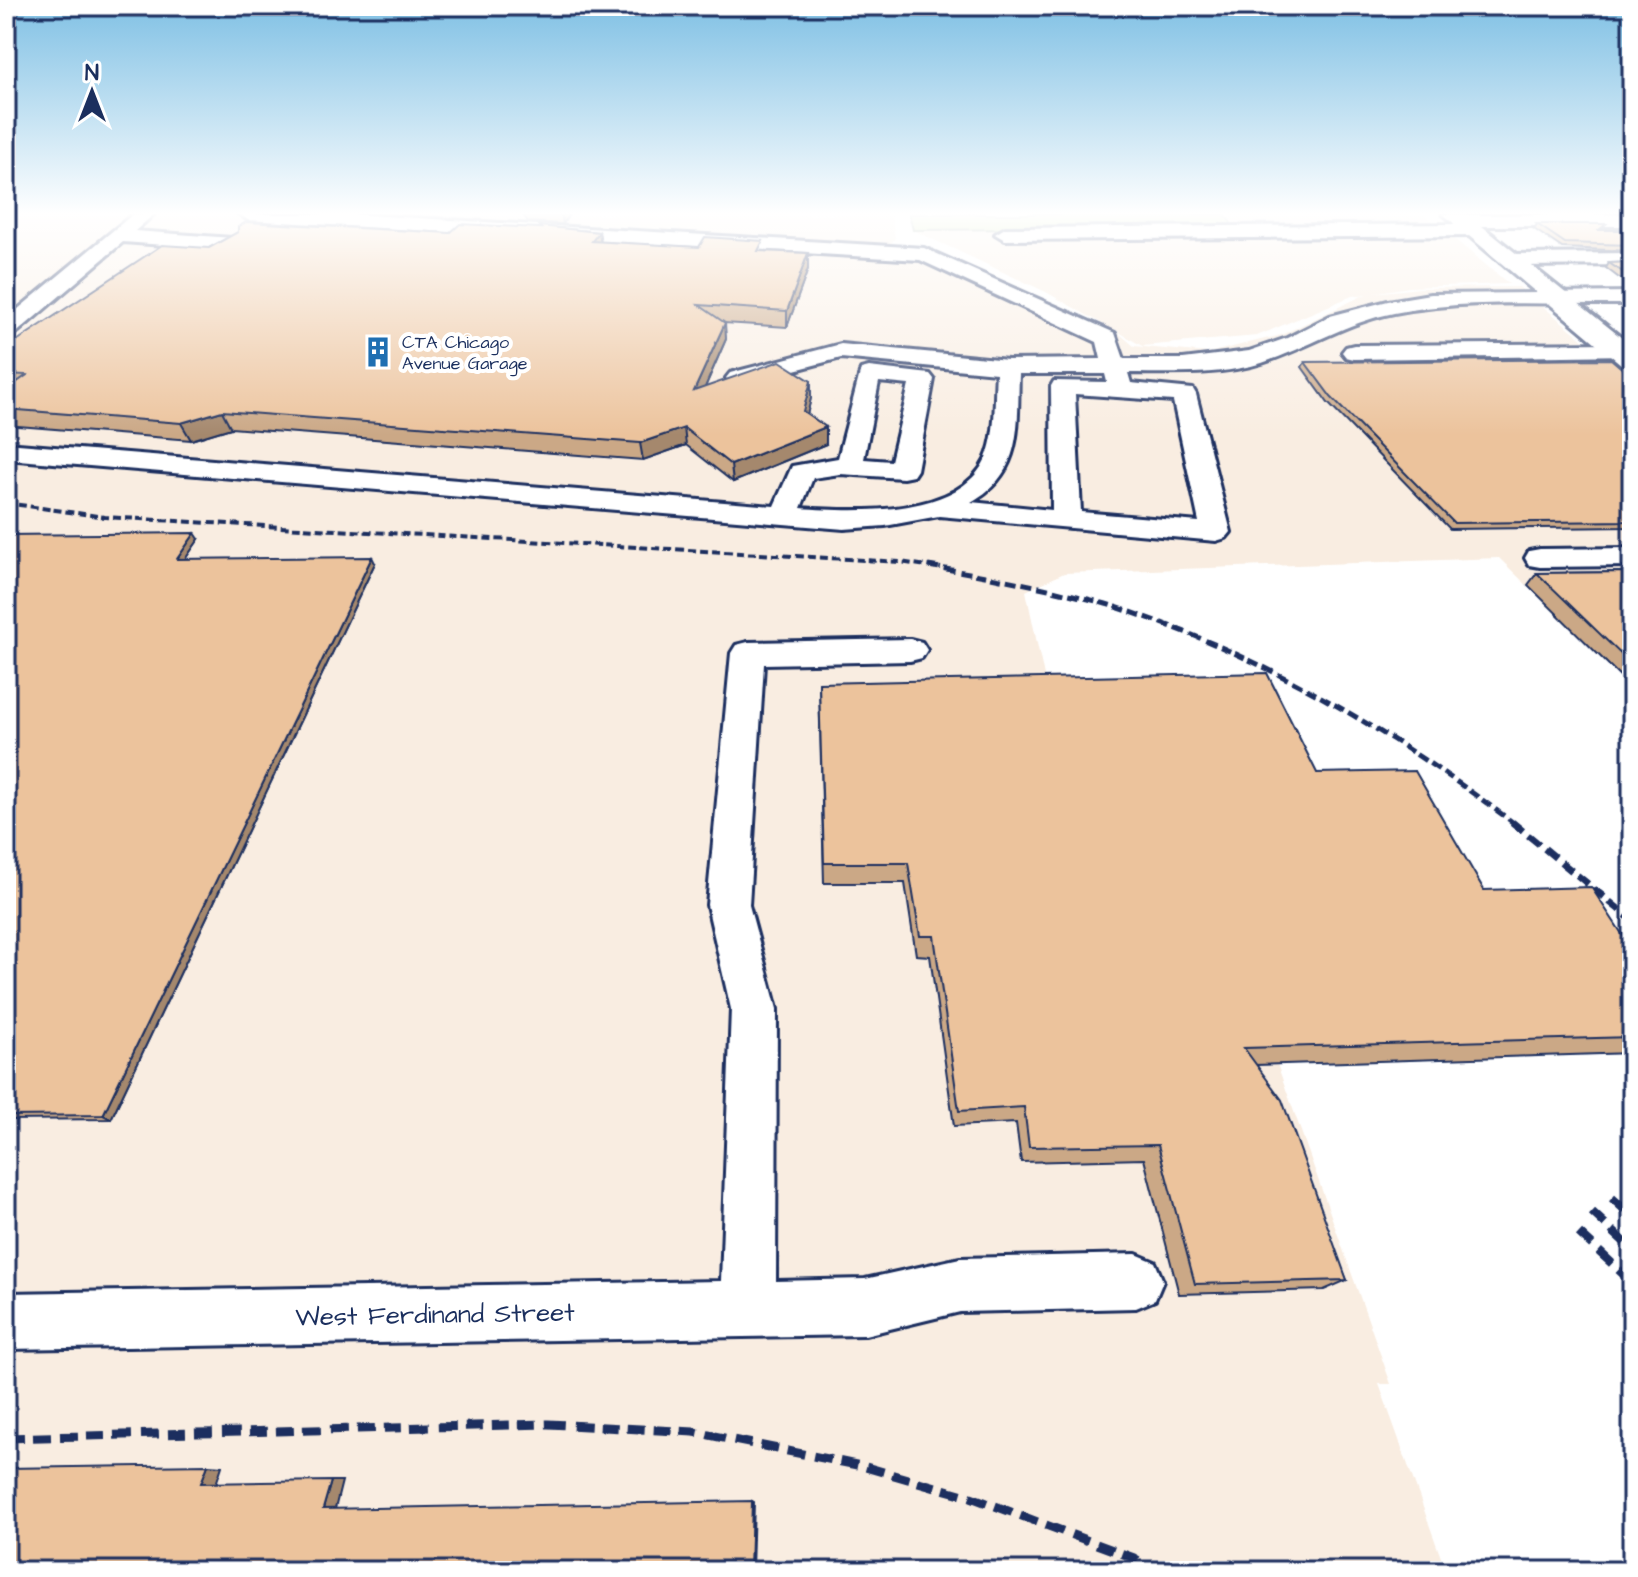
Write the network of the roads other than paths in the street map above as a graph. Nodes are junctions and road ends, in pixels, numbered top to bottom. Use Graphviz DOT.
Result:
graph roads {
  1 [pos="57,288"];
  2 [pos="997,288"];
  3 [pos="1544,288"];
  4 [pos="1632,298"];
  5 [pos="1558,299"];
  6 [pos="6,330"];
  7 [pos="1625,349"];
  8 [pos="1354,352"];
  9 [pos="1008,367"];
  10 [pos="1119,378"];
  11 [pos="734,379"];
  12 [pos="6,451"];
  13 [pos="849,467"];
  14 [pos="937,507"];
  15 [pos="784,515"];
  16 [pos="1067,520"];
  17 [pos="1632,557"];
  18 [pos="1540,558"];
  19 [pos="910,650"];
  20 [pos="1136,1281"];
  21 [pos="748,1309"];
  22 [pos="6,1321"];
  1 -- 6 [label="street"];
  2 -- 10 [label="street"];
  3 -- 5 [label="main road"];
  4 -- 5 [label="street"];
  5 -- 7 [label="main road"];
  5 -- 10 [label="street"];
  7 -- 8 [label="street"];
  9 -- 10 [label="street"];
  9 -- 11 [label="street"];
  9 -- 14 [label="street"];
  10 -- 16 [label="street"];
  10 -- 16 [label="street"];
  12 -- 15 [label="street"];
  13 -- 15 [label="street"];
  14 -- 15 [label="street"];
  14 -- 16 [label="street"];
  17 -- 18 [label="street"];
  19 -- 21 [label="street"];
  20 -- 21 [label="street, West Ferdinand Street"];
  21 -- 22 [label="street, West Ferdinand Street"];
}
